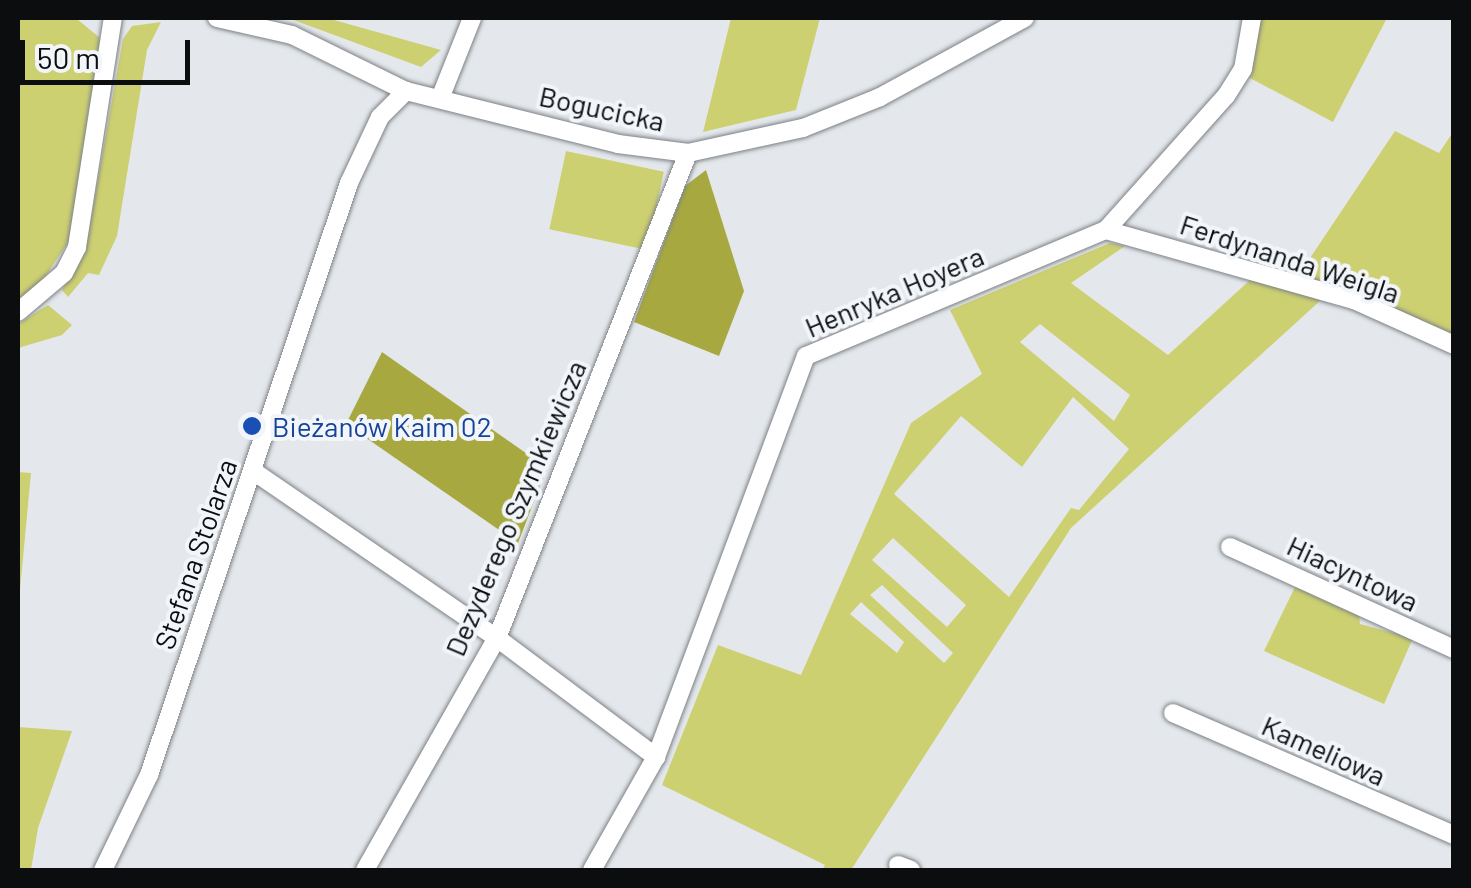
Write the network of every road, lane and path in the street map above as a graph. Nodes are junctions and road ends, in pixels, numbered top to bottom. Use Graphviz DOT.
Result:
graph roads {
  1 [pos="113,18"];
  2 [pos="217,18"];
  3 [pos="472,18"];
  4 [pos="1025,18"];
  5 [pos="1252,18"];
  6 [pos="406,90"];
  7 [pos="440,96"];
  8 [pos="688,153"];
  9 [pos="1106,230"];
  10 [pos="18,312"];
  11 [pos="1454,345"];
  12 [pos="253,471"];
  13 [pos="1230,547"];
  14 [pos="497,638"];
  15 [pos="1454,650"];
  16 [pos="1172,713"];
  17 [pos="656,756"];
  18 [pos="1454,836"];
  19 [pos="103,870"];
  20 [pos="365,870"];
  21 [pos="592,870"];
  1 -- 10 [label="street"];
  2 -- 6 [label="street, Bogucicka"];
  3 -- 7 [label="street"];
  4 -- 8 [label="street, Bogucicka"];
  5 -- 9 [label="street, Henryka Hoyera"];
  6 -- 7 [label="street, Bogucicka"];
  6 -- 12 [label="street, Stefana Stolarza"];
  7 -- 8 [label="street, Bogucicka"];
  8 -- 14 [label="street, Dezyderego Szymkiewicza"];
  9 -- 11 [label="street, Ferdynanda Weigla"];
  9 -- 17 [label="street, Henryka Hoyera"];
  12 -- 14 [label="street"];
  12 -- 19 [label="street, Stefana Stolarza"];
  13 -- 15 [label="street, Hiacyntowa"];
  14 -- 17 [label="street"];
  14 -- 20 [label="street, Dezyderego Szymkiewicza"];
  16 -- 18 [label="street, Kameliowa"];
  17 -- 21 [label="street, Henryka Hoyera"];
}
